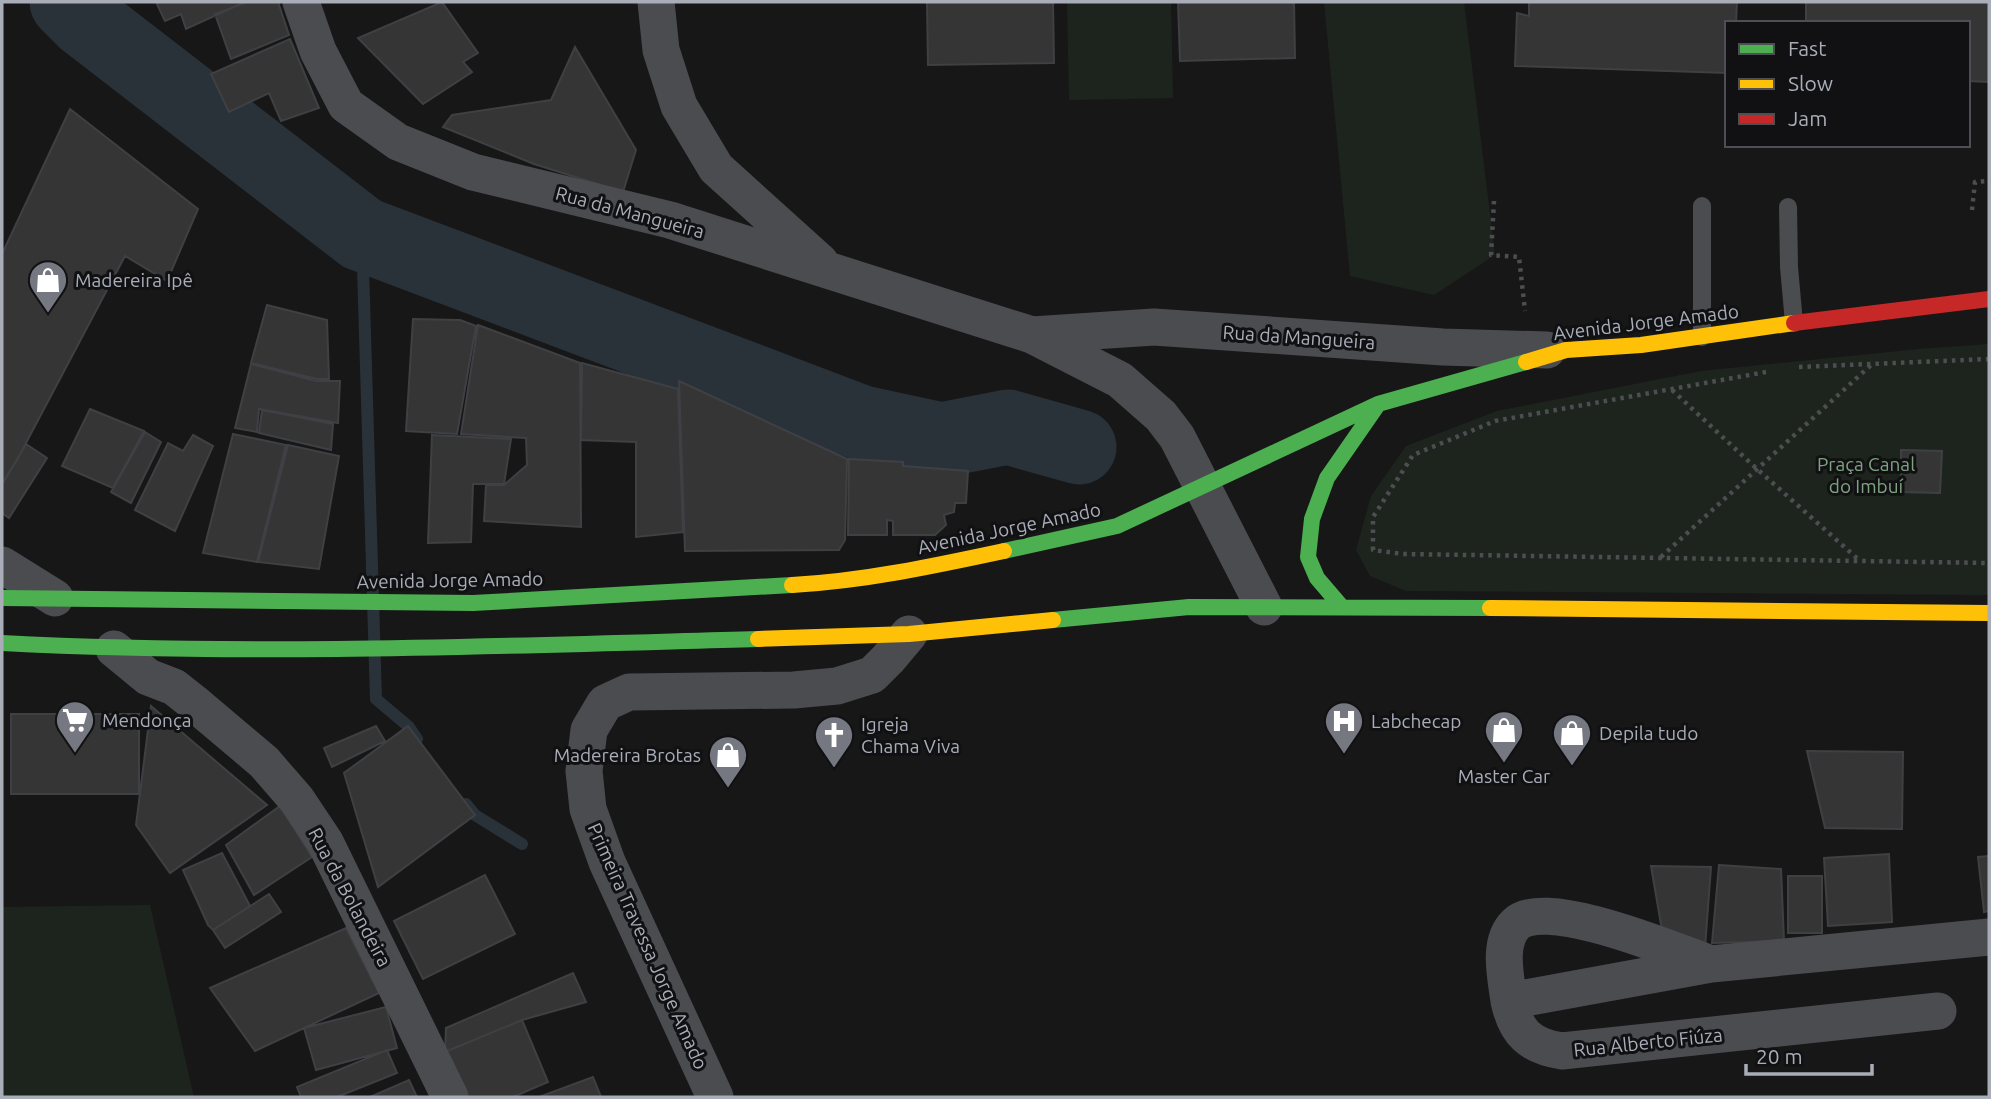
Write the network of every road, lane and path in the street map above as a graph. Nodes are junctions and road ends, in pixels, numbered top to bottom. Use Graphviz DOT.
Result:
graph roads {
  1 [pos="301,2"];
  2 [pos="656,2"];
  3 [pos="1989,181"];
  4 [pos="1494,201"];
  5 [pos="1702,206"];
  6 [pos="1788,208"];
  7 [pos="1972,210"];
  8 [pos="829,270"];
  9 [pos="1989,299"];
  10 [pos="1794,323"];
  11 [pos="1032,335"];
  12 [pos="1702,337"];
  13 [pos="1566,350"];
  14 [pos="1529,351"];
  15 [pos="1989,359"];
  16 [pos="1872,364"];
  17 [pos="1790,368"];
  18 [pos="1777,370"];
  19 [pos="1672,389"];
  20 [pos="1378,404"];
  21 [pos="1757,469"];
  22 [pos="1201,486"];
  23 [pos="1660,558"];
  24 [pos="1859,560"];
  25 [pos="1989,563"];
  26 [pos="2,565"];
  27 [pos="2,597"];
  28 [pos="55,598"];
  29 [pos="1342,606"];
  30 [pos="1264,607"];
  31 [pos="1989,613"];
  32 [pos="908,634"];
  33 [pos="2,643"];
  34 [pos="114,649"];
  35 [pos="1989,937"];
  36 [pos="1711,964"];
  37 [pos="1509,1001"];
  38 [pos="1938,1011"];
  39 [pos="450,1097"];
  40 [pos="715,1097"];
  1 -- 8 [label="street, Rua da Mangueira"];
  2 -- 8 [label="street"];
  3 -- 7 [label="path"];
  4 -- 14 [label="path"];
  5 -- 12 [label="lane"];
  6 -- 10 [label="lane"];
  8 -- 11 [label="street, Rua da Mangueira"];
  9 -- 10 [label="main road, Avenida Jorge Amado"];
  10 -- 12 [label="main road, Avenida Jorge Amado"];
  11 -- 14 [label="street, Rua da Mangueira"];
  11 -- 22 [label="street, Rua da Mangueira"];
  12 -- 13 [label="main road, Avenida Jorge Amado"];
  13 -- 14 [label="street, Rua da Mangueira"];
  13 -- 20 [label="main road, Avenida Jorge Amado"];
  15 -- 16 [label="path"];
  16 -- 17 [label="path"];
  16 -- 21 [label="path"];
  18 -- 19 [label="path"];
  19 -- 21 [label="path"];
  19 -- 23 [label="path"];
  20 -- 22 [label="main road, Avenida Jorge Amado"];
  20 -- 29 [label="main road"];
  21 -- 23 [label="path"];
  21 -- 24 [label="path"];
  22 -- 28 [label="main road, Avenida Jorge Amado"];
  22 -- 30 [label="street, Rua da Mangueira"];
  23 -- 24 [label="path"];
  24 -- 25 [label="path"];
  26 -- 28 [label="street"];
  27 -- 28 [label="main road, Avenida Jorge Amado"];
  29 -- 30 [label="main road"];
  29 -- 31 [label="main road"];
  30 -- 32 [label="main road"];
  32 -- 34 [label="main road"];
  32 -- 40 [label="street, Primeira Travessa Jorge Amado"];
  33 -- 34 [label="main road"];
  34 -- 39 [label="street, Rua da Bolandeira"];
  35 -- 36 [label="street, Rua Alberto Fiúza"];
  36 -- 37 [label="street, Rua Alberto Fiúza"];
  36 -- 37 [label="street, Rua Alberto Fiúza"];
  37 -- 38 [label="street, Rua Alberto Fiúza"];
}
